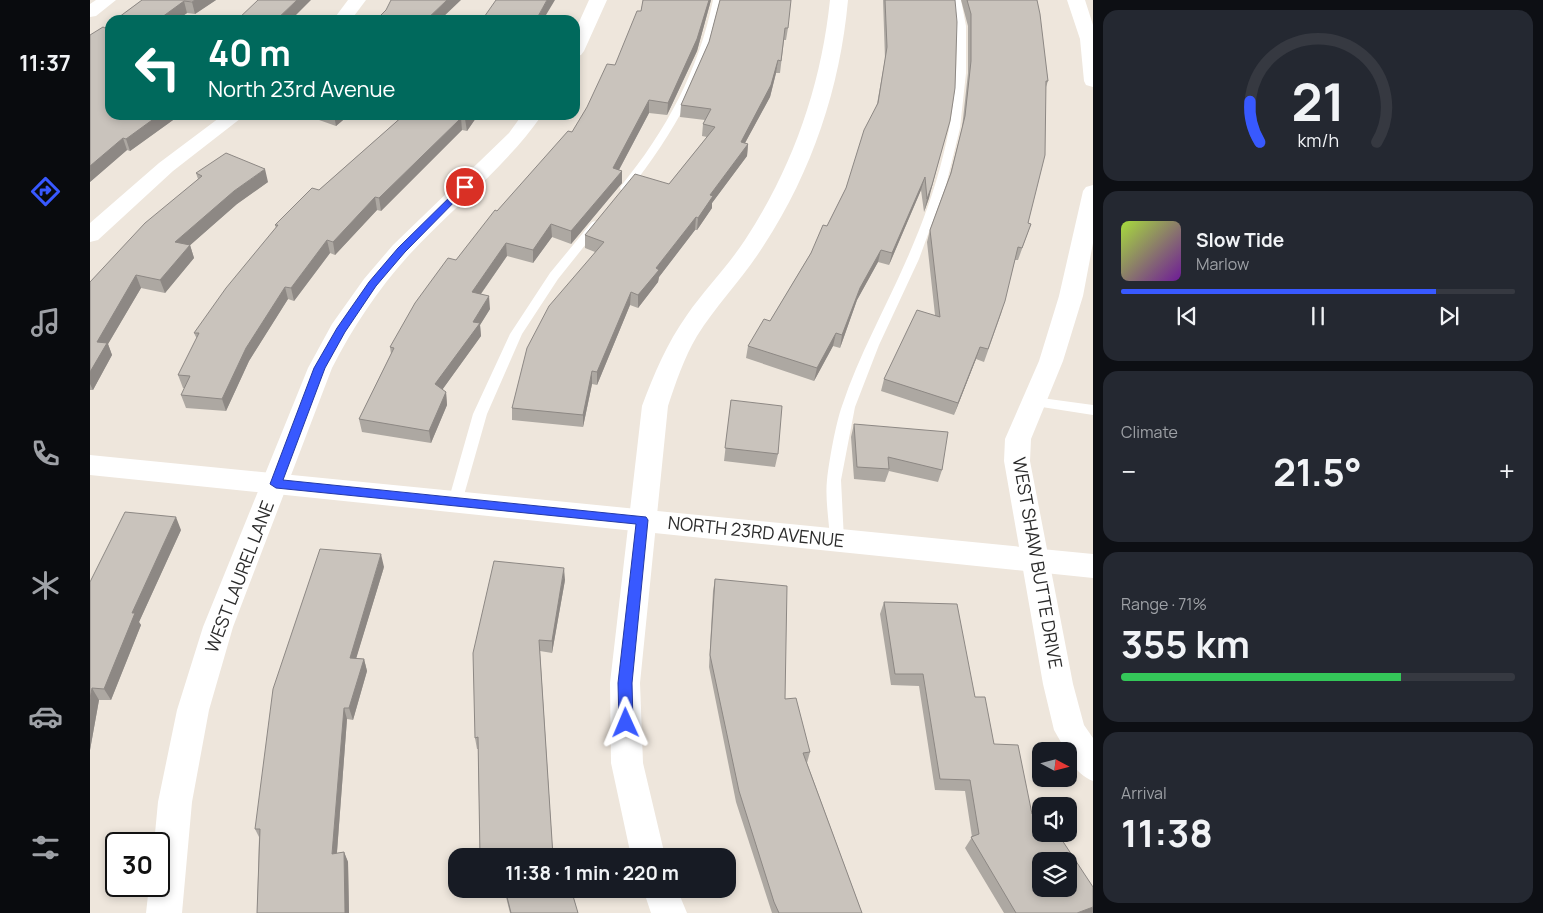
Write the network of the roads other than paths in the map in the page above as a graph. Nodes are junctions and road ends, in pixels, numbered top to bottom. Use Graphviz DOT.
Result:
graph roads {
  1 [pos="107,0"];
  2 [pos="357,0"];
  3 [pos="598,0"];
  4 [pos="717,0"];
  5 [pos="838,0"];
  6 [pos="957,0"];
  7 [pos="1076,0"];
  8 [pos="90,12"];
  9 [pos="346,15"];
  10 [pos="580,40"];
  11 [pos="1091,40"];
  12 [pos="1093,81"];
  13 [pos="229,120"];
  14 [pos="528,120"];
  15 [pos="1093,191"];
  16 [pos="616,200"];
  17 [pos="604,215"];
  18 [pos="90,235"];
  19 [pos="1085,274"];
  20 [pos="1034,402"];
  21 [pos="1093,410"];
  22 [pos="90,465"];
  23 [pos="276,484"];
  24 [pos="455,502"];
  25 [pos="642,520"];
  26 [pos="837,540"];
  27 [pos="1035,560"];
  28 [pos="1093,566"];
  29 [pos="1093,766"];
  30 [pos="646,848"];
  31 [pos="663,898"];
  32 [pos="164,913"];
  33 [pos="668,913"];
  1 -- 8 [label="street"];
  2 -- 9 [label="street"];
  3 -- 10 [label="street"];
  4 -- 16 [label="lane"];
  5 -- 25 [label="street"];
  6 -- 26 [label="lane"];
  7 -- 11 [label="street"];
  11 -- 12 [label="street"];
  13 -- 18 [label="street"];
  14 -- 23 [label="street, WEST LAUREL LANE"];
  15 -- 19 [label="street, WEST SHAW BUTTE DRIVE"];
  17 -- 24 [label="lane"];
  19 -- 20 [label="street, WEST SHAW BUTTE DRIVE"];
  20 -- 21 [label="lane"];
  20 -- 27 [label="street, WEST SHAW BUTTE DRIVE"];
  22 -- 23 [label="street, NORTH 23RD AVENUE"];
  23 -- 24 [label="street, NORTH 23RD AVENUE"];
  23 -- 32 [label="street, WEST LAUREL LANE"];
  24 -- 25 [label="street, NORTH 23RD AVENUE"];
  25 -- 26 [label="street, NORTH 23RD AVENUE"];
  25 -- 30 [label="street"];
  26 -- 27 [label="street, NORTH 23RD AVENUE"];
  27 -- 28 [label="street, NORTH 23RD AVENUE"];
  27 -- 29 [label="street, WEST SHAW BUTTE DRIVE"];
  31 -- 33 [label="street"];
}
